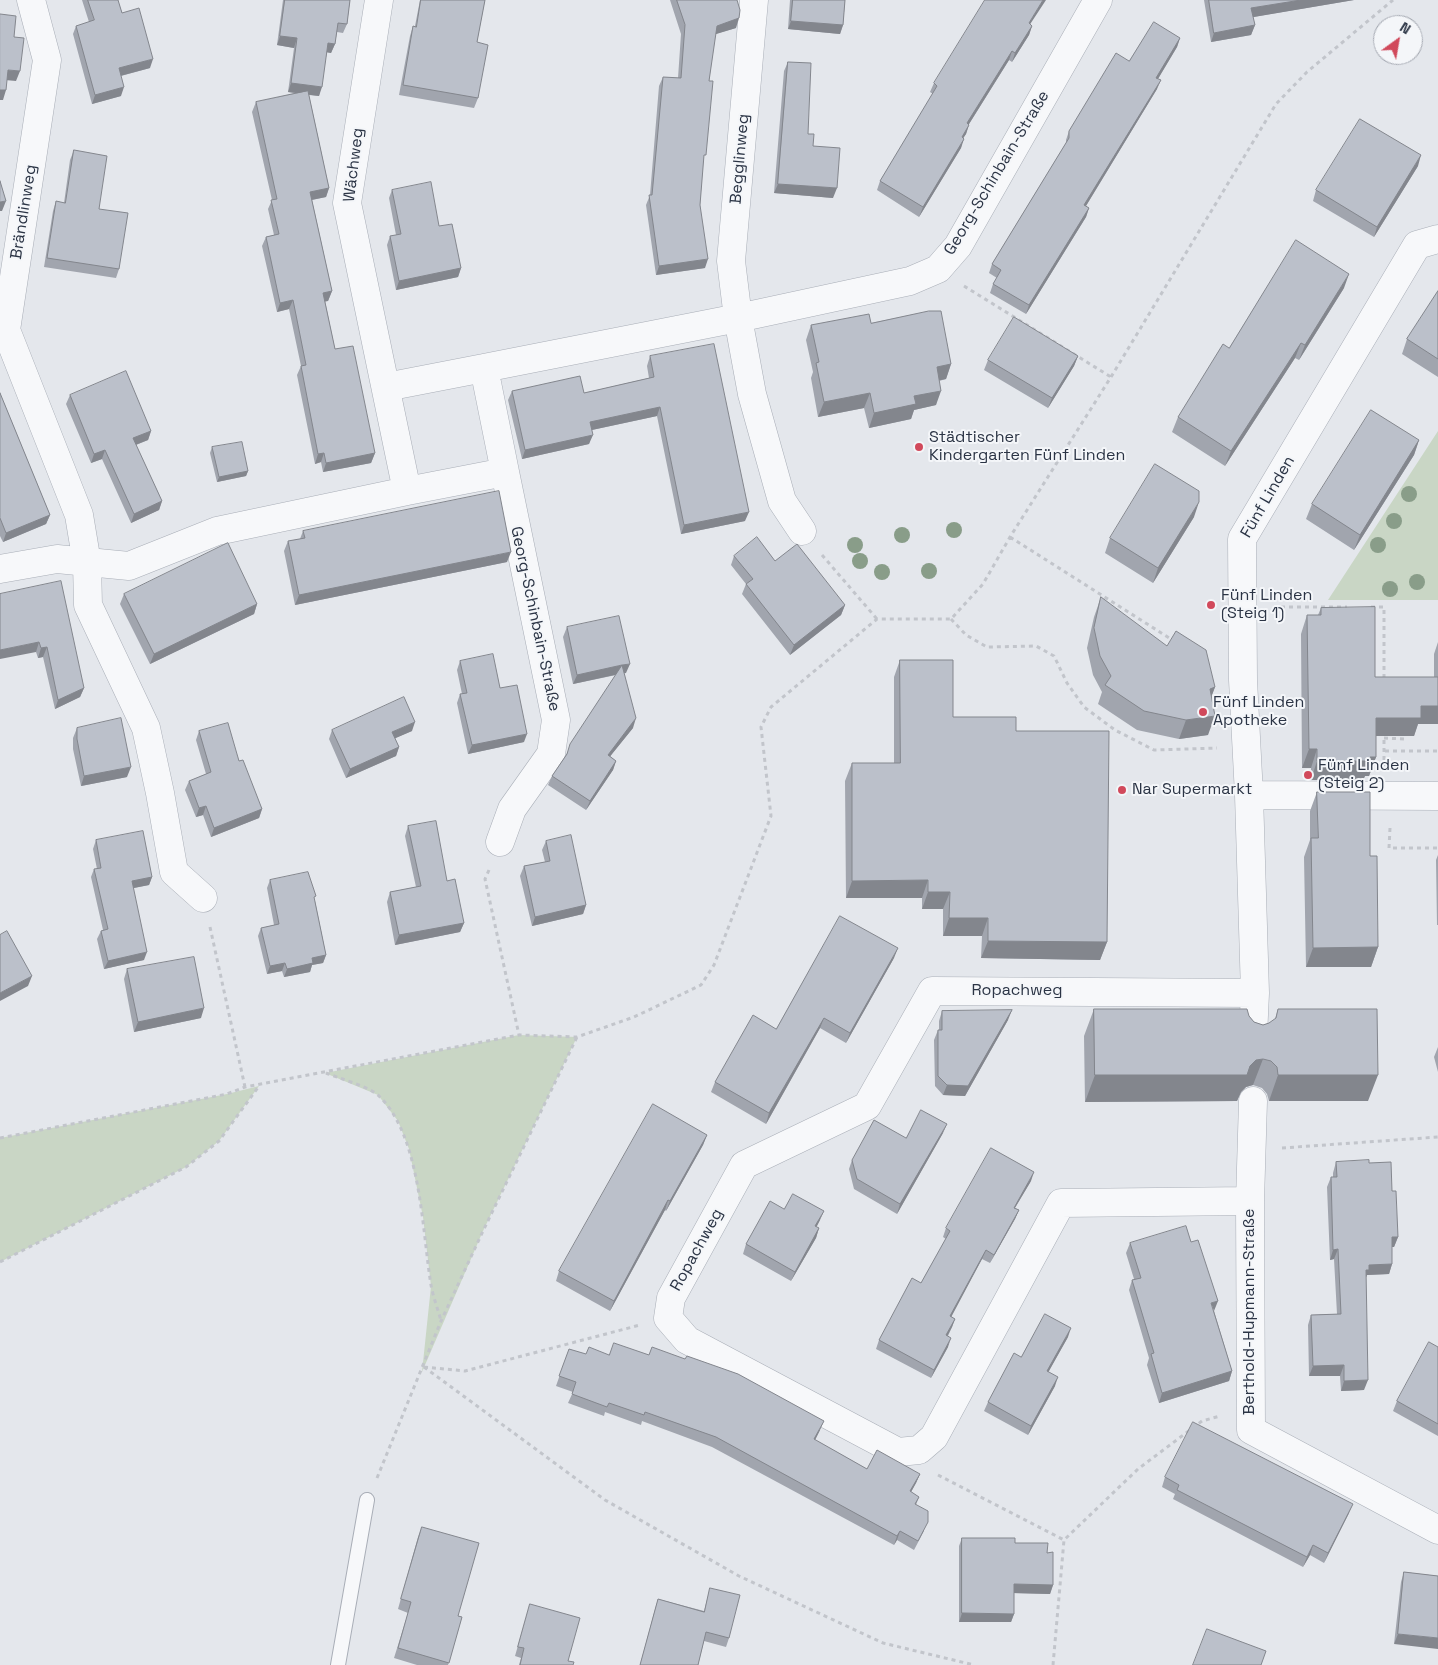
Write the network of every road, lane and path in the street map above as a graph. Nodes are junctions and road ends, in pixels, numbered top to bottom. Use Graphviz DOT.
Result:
graph roads {
  1 [pos="31,0"];
  2 [pos="379,0"];
  3 [pos="754,0"];
  4 [pos="1098,0"];
  5 [pos="1393,0"];
  6 [pos="1438,239"];
  7 [pos="938,269"];
  8 [pos="738,318"];
  9 [pos="484,368"];
  10 [pos="1111,377"];
  11 [pos="386,387"];
  12 [pos="505,472"];
  13 [pos="407,491"];
  14 [pos="802,531"];
  15 [pos="1010,538"];
  16 [pos="87,563"];
  17 [pos="0,569"];
  18 [pos="1243,607"];
  19 [pos="1354,607"];
  20 [pos="1364,607"];
  21 [pos="877,619"];
  22 [pos="951,620"];
  23 [pos="1177,642"];
  24 [pos="1384,684"];
  25 [pos="1384,723"];
  26 [pos="1405,736"];
  27 [pos="1384,738"];
  28 [pos="1246,747"];
  29 [pos="1438,751"];
  30 [pos="1384,752"];
  31 [pos="1249,795"];
  32 [pos="1385,795"];
  33 [pos="1438,796"];
  34 [pos="1381,826"];
  35 [pos="500,842"];
  36 [pos="1438,848"];
  37 [pos="203,898"];
  38 [pos="1255,993"];
  39 [pos="519,1035"];
  40 [pos="1253,1036"];
  41 [pos="577,1037"];
  42 [pos="325,1073"];
  43 [pos="259,1086"];
  44 [pos="245,1088"];
  45 [pos="1253,1101"];
  46 [pos="1438,1137"];
  47 [pos="0,1138"];
  48 [pos="1252,1150"];
  49 [pos="1250,1201"];
  50 [pos="0,1262"];
  51 [pos="668,1318"];
  52 [pos="441,1322"];
  53 [pos="424,1367"];
  54 [pos="1251,1409"];
  55 [pos="919,1450"];
  56 [pos="368,1500"];
  57 [pos="1438,1530"];
  58 [pos="1064,1540"];
  59 [pos="338,1665"];
  60 [pos="974,1665"];
  61 [pos="1053,1665"];
  1 -- 16 [label="street, Brändlinweg"];
  2 -- 11 [label="street, Wächweg"];
  3 -- 8 [label="street, Begglinweg"];
  4 -- 7 [label="street, Georg-Schinbain-Straße"];
  5 -- 10 [label="path"];
  6 -- 18 [label="street, Fünf Linden"];
  7 -- 8 [label="street, Georg-Schinbain-Straße"];
  7 -- 10 [label="path"];
  8 -- 9 [label="street, Georg-Schinbain-Straße"];
  8 -- 14 [label="street"];
  9 -- 11 [label="street, Georg-Schinbain-Straße"];
  9 -- 12 [label="street, Georg-Schinbain-Straße"];
  10 -- 15 [label="path"];
  11 -- 13 [label="street"];
  12 -- 13 [label="street"];
  12 -- 35 [label="street, Georg-Schinbain-Straße"];
  13 -- 16 [label="street"];
  14 -- 21 [label="path"];
  15 -- 22 [label="path"];
  15 -- 23 [label="path"];
  16 -- 17 [label="street"];
  16 -- 37 [label="street"];
  18 -- 19 [label="path"];
  18 -- 28 [label="street, Fünf Linden"];
  20 -- 24 [label="path"];
  21 -- 22 [label="path"];
  21 -- 41 [label="path"];
  22 -- 28 [label="path"];
  25 -- 27 [label="path"];
  26 -- 27 [label="path"];
  27 -- 30 [label="path"];
  28 -- 31 [label="street, Fünf Linden"];
  29 -- 30 [label="path"];
  30 -- 32 [label="path"];
  31 -- 32 [label="street"];
  31 -- 38 [label="street"];
  32 -- 33 [label="street"];
  34 -- 36 [label="path"];
  35 -- 39 [label="path"];
  37 -- 44 [label="path"];
  38 -- 40 [label="street"];
  38 -- 51 [label="street, Ropachweg"];
  39 -- 41 [label="path"];
  39 -- 42 [label="path"];
  41 -- 52 [label="path"];
  42 -- 43 [label="path"];
  42 -- 52 [label="path"];
  43 -- 44 [label="path"];
  43 -- 50 [label="path"];
  44 -- 47 [label="path"];
  45 -- 48 [label="street, Berthold-Hupmann-Straße"];
  46 -- 48 [label="path"];
  48 -- 49 [label="street, Berthold-Hupmann-Straße"];
  49 -- 54 [label="street, Berthold-Hupmann-Straße"];
  49 -- 55 [label="street"];
  51 -- 53 [label="path"];
  51 -- 55 [label="street"];
  52 -- 53 [label="path"];
  53 -- 56 [label="path"];
  53 -- 60 [label="path"];
  54 -- 57 [label="street, Berthold-Hupmann-Straße"];
  54 -- 58 [label="path"];
  55 -- 58 [label="path"];
  56 -- 59 [label="lane"];
  58 -- 61 [label="path"];
}
